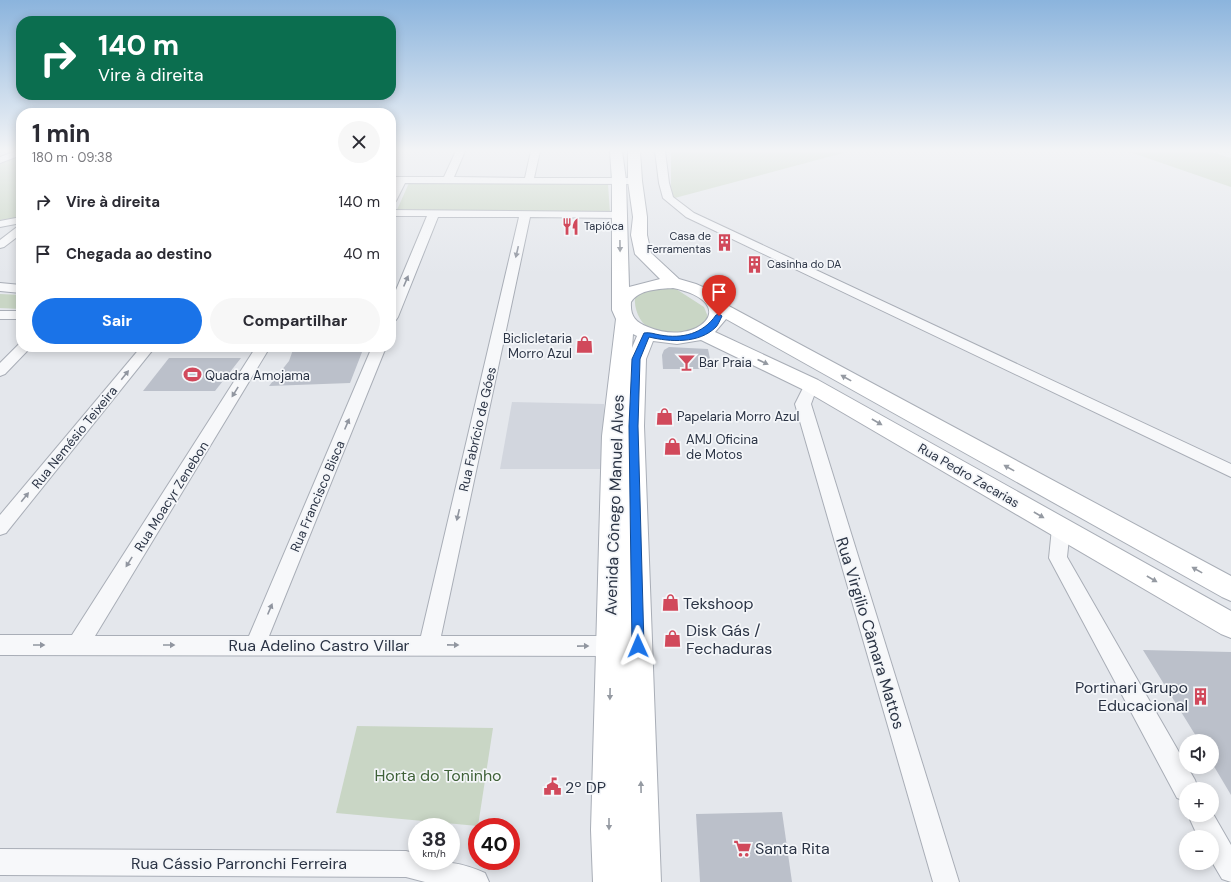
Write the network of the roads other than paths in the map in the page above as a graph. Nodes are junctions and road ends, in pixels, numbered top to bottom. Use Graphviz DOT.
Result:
graph roads {
  1 [pos="619,192"];
  2 [pos="637,192"];
  3 [pos="666,192"];
  4 [pos="396,213"];
  5 [pos="434,213"];
  6 [pos="525,214"];
  7 [pos="619,215"];
  8 [pos="16,221"];
  9 [pos="0,224"];
  10 [pos="16,233"];
  11 [pos="639,235"];
  12 [pos="0,245"];
  13 [pos="673,283"];
  14 [pos="0,287"];
  15 [pos="16,289"];
  16 [pos="396,306"];
  17 [pos="718,307"];
  18 [pos="0,314"];
  19 [pos="16,315"];
  20 [pos="623,315"];
  21 [pos="702,333"];
  22 [pos="647,334"];
  23 [pos="19,352"];
  24 [pos="144,352"];
  25 [pos="260,352"];
  26 [pos="377,352"];
  27 [pos="0,371"];
  28 [pos="811,385"];
  29 [pos="1231,471"];
  30 [pos="0,528"];
  31 [pos="1061,528"];
  32 [pos="1231,589"];
  33 [pos="1231,625"];
  34 [pos="0,645"];
  35 [pos="78,645"];
  36 [pos="255,645"];
  37 [pos="429,645"];
  38 [pos="610,646"];
  39 [pos="638,646"];
  40 [pos="1182,782"];
  41 [pos="1204,822"];
  42 [pos="0,862"];
  43 [pos="1231,870"];
  44 [pos="476,882"];
  45 [pos="611,882"];
  46 [pos="643,882"];
  47 [pos="946,882"];
  1 -- 7 [label="street, Avenida Cônego Manuel Alves"];
  2 -- 11 [label="street"];
  3 -- 29 [label="street"];
  4 -- 5 [label="street"];
  5 -- 6 [label="street"];
  16 -- 5 [label="street, one-way"];
  6 -- 7 [label="street"];
  6 -- 37 [label="street, Rua Fabrício de Góes, one-way"];
  7 -- 11 [label="street"];
  7 -- 20 [label="street, Avenida Cônego Manuel Alves, one-way"];
  8 -- 9 [label="street"];
  10 -- 12 [label="street"];
  11 -- 13 [label="street"];
  13 -- 17 [label="street"];
  13 -- 20 [label="street"];
  14 -- 15 [label="street"];
  17 -- 21 [label="street"];
  32 -- 17 [label="street, Rua Pedro Zacarias, one-way"];
  18 -- 19 [label="street"];
  20 -- 22 [label="street"];
  20 -- 38 [label="street, Avenida Cônego Manuel Alves"];
  21 -- 22 [label="street"];
  21 -- 28 [label="street, Rua Pedro Zacarias, one-way"];
  22 -- 39 [label="street, Avenida Cônego Manuel Alves"];
  23 -- 27 [label="street"];
  30 -- 24 [label="street, Rua Nemésio Teixeira, one-way"];
  25 -- 35 [label="street, Rua Moacyr Zenebon, one-way"];
  36 -- 26 [label="street, Rua Francisco Bisca, one-way"];
  28 -- 31 [label="street, Rua Pedro Zacarias, one-way"];
  28 -- 47 [label="street, Rua Virgilio Câmara Mattos"];
  31 -- 33 [label="street, Rua Pedro Zacarias, one-way"];
  31 -- 40 [label="street"];
  34 -- 35 [label="street, Rua Adelino Castro Villar, one-way"];
  35 -- 36 [label="street, Rua Adelino Castro Villar, one-way"];
  36 -- 37 [label="street, Rua Adelino Castro Villar"];
  37 -- 38 [label="street, Rua Adelino Castro Villar, one-way"];
  38 -- 39 [label="street, Rua Adelino Castro Villar"];
  38 -- 45 [label="street, Avenida Cônego Manuel Alves, one-way"];
  46 -- 39 [label="street, Avenida Cônego Manuel Alves, one-way"];
  41 -- 43 [label="street"];
  42 -- 44 [label="street, Rua Cássio Parronchi Ferreira"];
}
